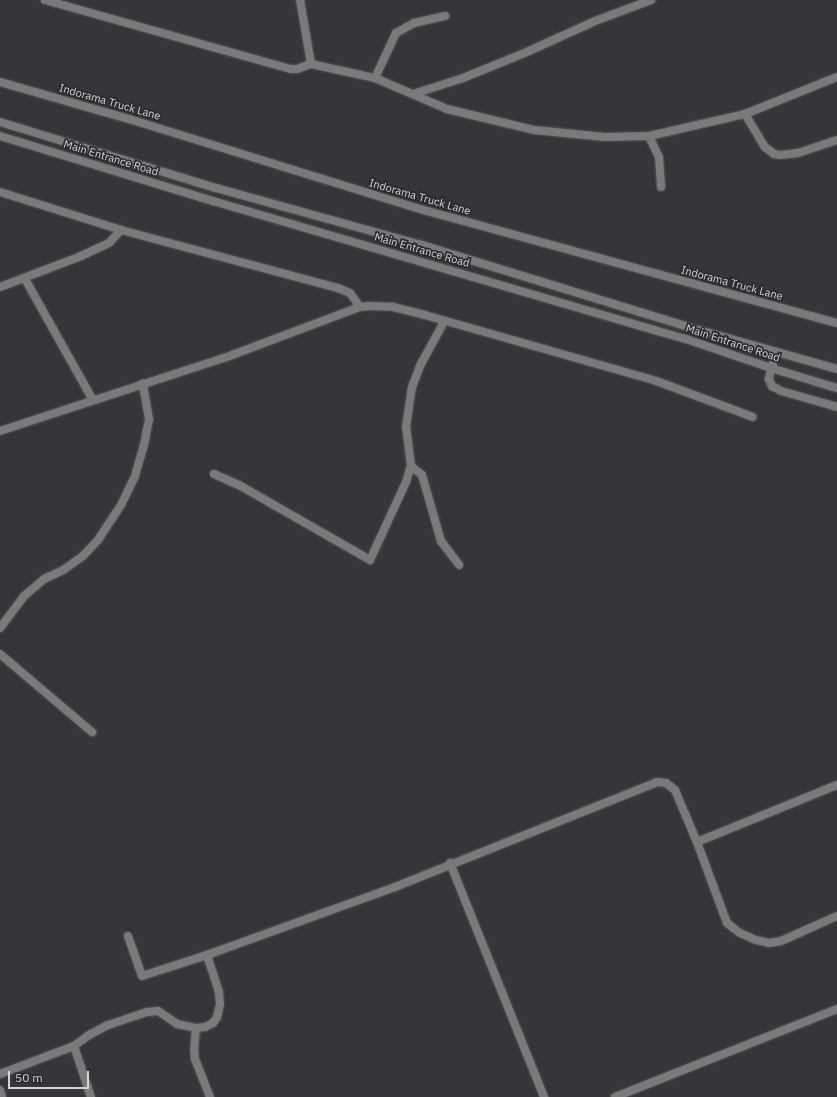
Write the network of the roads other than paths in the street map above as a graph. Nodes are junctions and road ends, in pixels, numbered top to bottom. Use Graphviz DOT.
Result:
graph roads {
  1 [pos="45,0"];
  2 [pos="300,0"];
  3 [pos="651,0"];
  4 [pos="445,16"];
  5 [pos="311,64"];
  6 [pos="837,77"];
  7 [pos="376,78"];
  8 [pos="0,82"];
  9 [pos="413,94"];
  10 [pos="745,114"];
  11 [pos="0,122"];
  12 [pos="0,136"];
  13 [pos="649,136"];
  14 [pos="837,140"];
  15 [pos="661,187"];
  16 [pos="0,192"];
  17 [pos="121,230"];
  18 [pos="25,279"];
  19 [pos="0,287"];
  20 [pos="360,307"];
  21 [pos="444,322"];
  22 [pos="837,323"];
  23 [pos="776,352"];
  24 [pos="771,368"];
  25 [pos="837,369"];
  26 [pos="143,384"];
  27 [pos="837,388"];
  28 [pos="93,400"];
  29 [pos="837,407"];
  30 [pos="753,417"];
  31 [pos="0,431"];
  32 [pos="411,466"];
  33 [pos="214,474"];
  34 [pos="459,565"];
  35 [pos="0,628"];
  36 [pos="0,654"];
  37 [pos="92,732"];
  38 [pos="837,785"];
  39 [pos="698,842"];
  40 [pos="450,863"];
  41 [pos="837,916"];
  42 [pos="128,936"];
  43 [pos="207,955"];
  44 [pos="837,1009"];
  45 [pos="196,1028"];
  46 [pos="74,1046"];
  47 [pos="0,1074"];
  48 [pos="0,1090"];
  49 [pos="2,1097"];
  50 [pos="91,1097"];
  51 [pos="210,1097"];
  52 [pos="544,1097"];
  53 [pos="615,1097"];
  1 -- 5 [label="street"];
  2 -- 5 [label="street"];
  3 -- 9 [label="street"];
  4 -- 7 [label="street"];
  5 -- 7 [label="street"];
  6 -- 10 [label="street"];
  7 -- 9 [label="street"];
  8 -- 22 [label="street, Indorama Truck Lane"];
  9 -- 13 [label="street"];
  10 -- 13 [label="street"];
  10 -- 14 [label="street"];
  11 -- 23 [label="street"];
  12 -- 24 [label="street, Main Entrance Road"];
  13 -- 15 [label="street"];
  16 -- 17 [label="street"];
  17 -- 18 [label="street"];
  17 -- 20 [label="street"];
  18 -- 19 [label="street"];
  18 -- 28 [label="street"];
  20 -- 21 [label="street"];
  20 -- 26 [label="street"];
  21 -- 30 [label="street"];
  21 -- 32 [label="street"];
  23 -- 24 [label="street"];
  23 -- 25 [label="street"];
  24 -- 27 [label="street, Main Entrance Road"];
  24 -- 29 [label="street"];
  26 -- 28 [label="street"];
  26 -- 35 [label="street"];
  28 -- 31 [label="street"];
  32 -- 33 [label="street"];
  32 -- 34 [label="street"];
  36 -- 37 [label="street"];
  38 -- 39 [label="street"];
  39 -- 40 [label="street"];
  39 -- 41 [label="street"];
  40 -- 43 [label="street"];
  40 -- 52 [label="street"];
  42 -- 43 [label="street"];
  43 -- 45 [label="street"];
  44 -- 53 [label="street"];
  45 -- 46 [label="street"];
  45 -- 51 [label="street"];
  46 -- 47 [label="street"];
  46 -- 50 [label="street"];
  48 -- 49 [label="street"];
}
